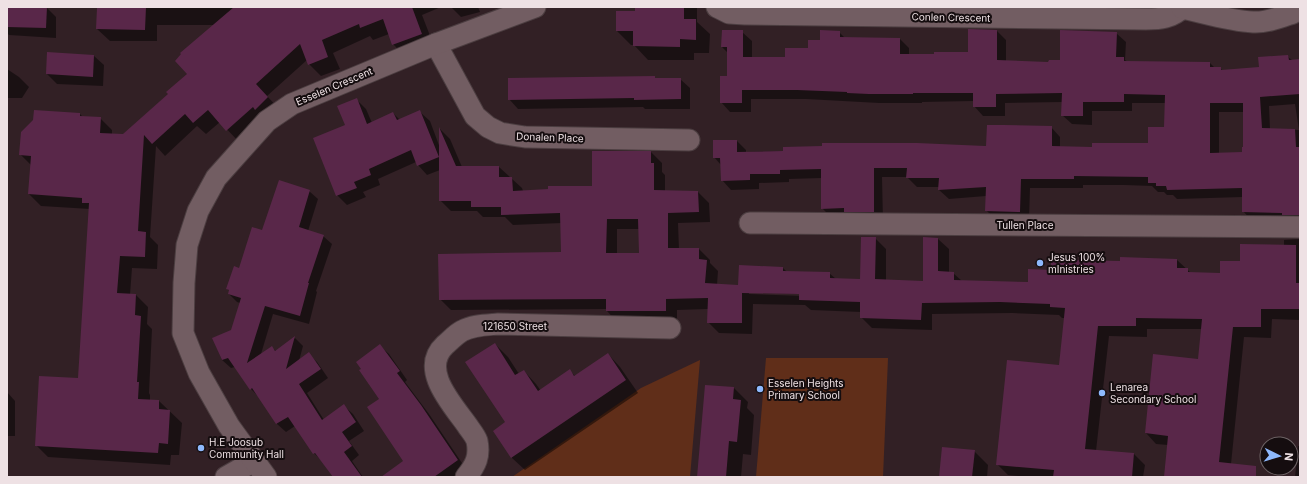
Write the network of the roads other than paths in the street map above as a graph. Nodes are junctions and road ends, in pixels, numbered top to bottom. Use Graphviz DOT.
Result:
graph roads {
  1 [pos="535,7"];
  2 [pos="717,7"];
  3 [pos="1296,7"];
  4 [pos="1182,8"];
  5 [pos="436,44"];
  6 [pos="689,140"];
  7 [pos="750,223"];
  8 [pos="1300,227"];
  9 [pos="670,328"];
  10 [pos="260,469"];
  11 [pos="226,477"];
  12 [pos="466,477"];
  1 -- 5 [label="street, Esselen Crescent"];
  2 -- 4 [label="street, Conlen Crescent"];
  3 -- 4 [label="street"];
  5 -- 6 [label="street, Donalen Place"];
  5 -- 10 [label="street, Esselen Crescent"];
  7 -- 8 [label="street, Tullen Place"];
  9 -- 12 [label="street, 121650 Street"];
  10 -- 11 [label="street"];
}
